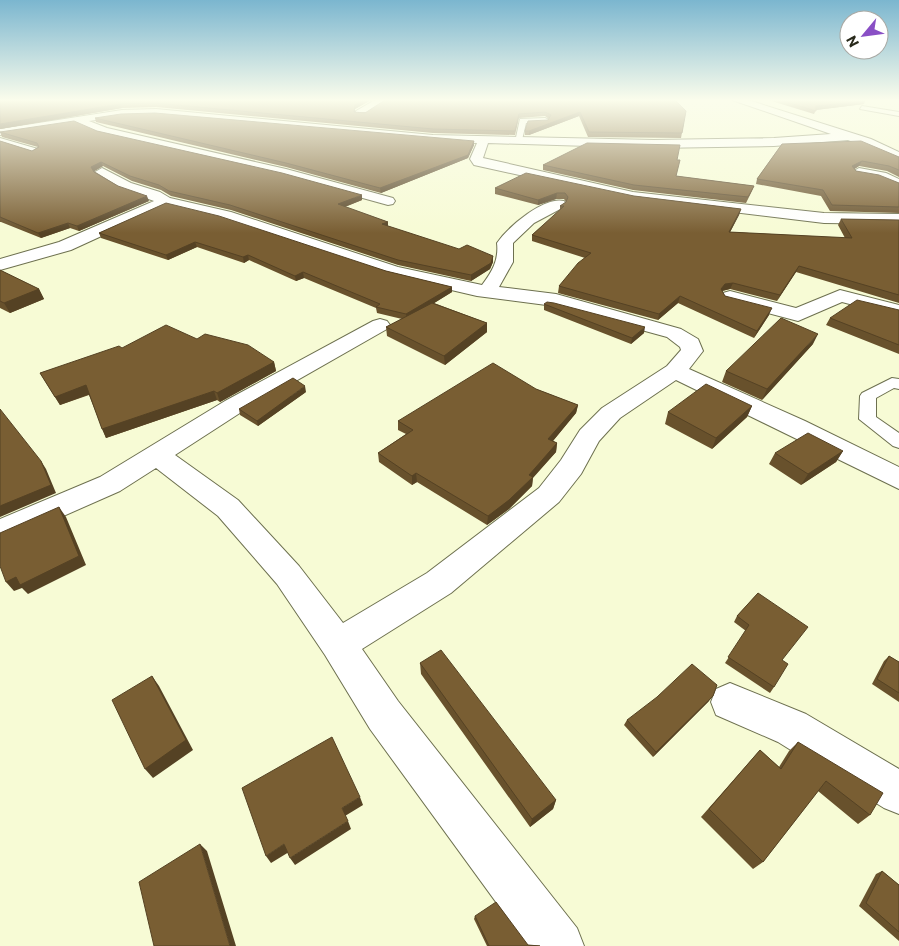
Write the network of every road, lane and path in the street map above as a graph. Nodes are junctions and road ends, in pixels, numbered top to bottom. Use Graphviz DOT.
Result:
graph roads {
  1 [pos="14,144"];
  2 [pos="160,144"];
  3 [pos="482,144"];
  4 [pos="593,144"];
  5 [pos="869,144"];
  6 [pos="36,151"];
  7 [pos="584,156"];
  8 [pos="899,156"];
  9 [pos="102,172"];
  10 [pos="859,172"];
  11 [pos="899,184"];
  12 [pos="165,201"];
  13 [pos="388,201"];
  14 [pos="559,204"];
  15 [pos="899,219"];
  16 [pos="0,265"];
  17 [pos="488,290"];
  18 [pos="730,297"];
  19 [pos="899,311"];
  20 [pos="380,325"];
  21 [pos="675,371"];
  22 [pos="899,384"];
  23 [pos="899,442"];
  24 [pos="156,454"];
  25 [pos="899,480"];
  26 [pos="0,532"];
  27 [pos="338,644"];
  28 [pos="730,702"];
  29 [pos="899,793"];
  30 [pos="560,946"];
  1 -- 6 [label="lane"];
  2 -- 13 [label="street"];
  3 -- 15 [label="street"];
  4 -- 7 [label="street"];
  5 -- 8 [label="street"];
  9 -- 12 [label="street"];
  10 -- 11 [label="street"];
  12 -- 16 [label="street"];
  12 -- 17 [label="street"];
  14 -- 17 [label="street"];
  17 -- 21 [label="street"];
  18 -- 19 [label="street"];
  20 -- 24 [label="street"];
  21 -- 25 [label="street"];
  21 -- 27 [label="street"];
  22 -- 23 [label="lane"];
  24 -- 26 [label="street"];
  24 -- 27 [label="street"];
  27 -- 30 [label="street"];
  28 -- 29 [label="street"];
}
